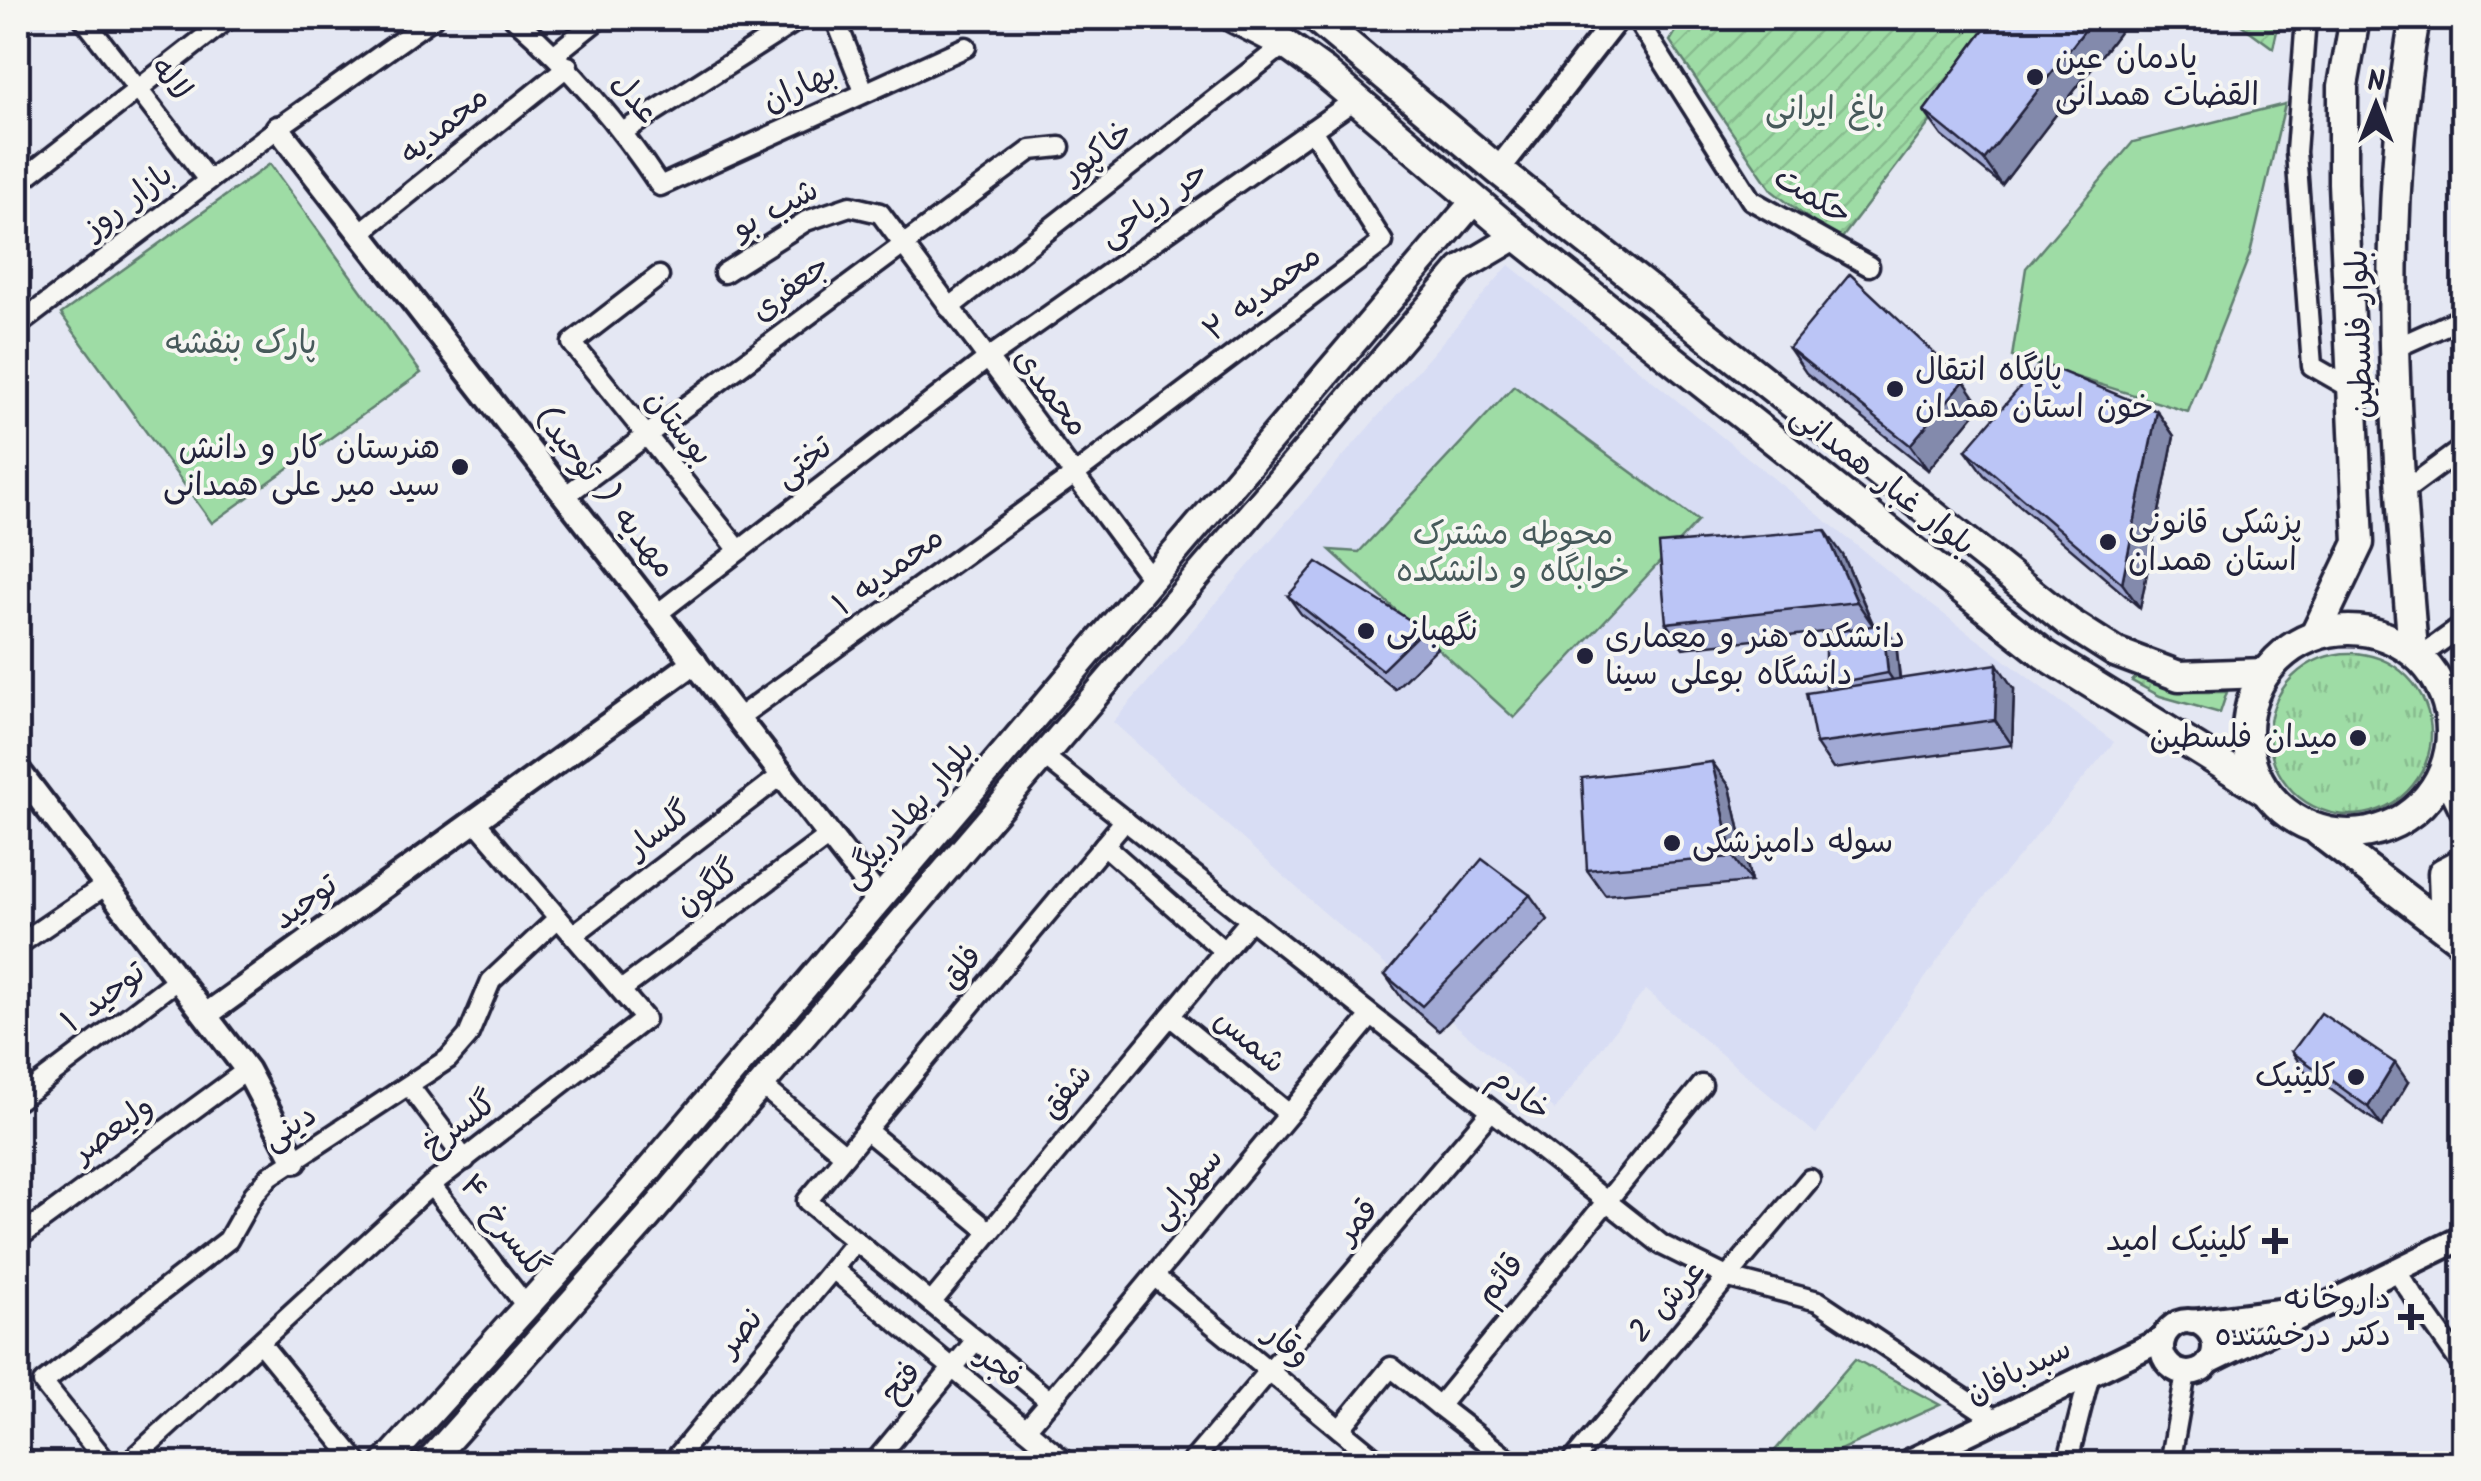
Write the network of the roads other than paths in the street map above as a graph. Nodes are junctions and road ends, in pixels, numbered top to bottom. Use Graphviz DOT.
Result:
graph roads {
  1 [pos="83,18"];
  2 [pos="229,18"];
  3 [pos="433,18"];
  4 [pos="514,18"];
  5 [pos="600,18"];
  6 [pos="801,18"];
  7 [pos="834,18"];
  8 [pos="1234,18"];
  9 [pos="1316,18"];
  10 [pos="1617,18"];
  11 [pos="1636,18"];
  12 [pos="2306,18"];
  13 [pos="2355,18"];
  14 [pos="2415,18"];
  15 [pos="1285,44"];
  16 [pos="966,47"];
  17 [pos="562,60"];
  18 [pos="137,87"];
  19 [pos="864,92"];
  20 [pos="1356,99"];
  21 [pos="278,128"];
  22 [pos="1312,130"];
  23 [pos="624,132"];
  24 [pos="1060,147"];
  25 [pos="1498,170"];
  26 [pos="208,180"];
  27 [pos="18,183"];
  28 [pos="660,186"];
  29 [pos="1474,200"];
  30 [pos="360,233"];
  31 [pos="1517,236"];
  32 [pos="900,244"];
  33 [pos="1869,266"];
  34 [pos="724,273"];
  35 [pos="659,276"];
  36 [pos="948,308"];
  37 [pos="2464,317"];
  38 [pos="18,325"];
  39 [pos="2395,348"];
  40 [pos="986,359"];
  41 [pos="2354,390"];
  42 [pos="645,436"];
  43 [pos="2464,447"];
  44 [pos="1074,475"];
  45 [pos="2403,492"];
  46 [pos="565,496"];
  47 [pos="739,550"];
  48 [pos="1151,578"];
  49 [pos="657,614"];
  50 [pos="2464,625"];
  51 [pos="2315,635"];
  52 [pos="2416,653"];
  53 [pos="694,662"];
  54 [pos="2265,673"];
  55 [pos="738,718"];
  56 [pos="1042,755"];
  57 [pos="18,770"];
  58 [pos="2445,770"];
  59 [pos="782,775"];
  60 [pos="2264,791"];
  61 [pos="26,798"];
  62 [pos="2464,808"];
  63 [pos="1125,820"];
  64 [pos="476,822"];
  65 [pos="2314,828"];
  66 [pos="830,836"];
  67 [pos="1104,845"];
  68 [pos="2464,862"];
  69 [pos="106,885"];
  70 [pos="879,899"];
  71 [pos="902,917"];
  72 [pos="558,918"];
  73 [pos="1250,920"];
  74 [pos="573,935"];
  75 [pos="2463,942"];
  76 [pos="18,945"];
  77 [pos="1224,951"];
  78 [pos="178,979"];
  79 [pos="621,990"];
  80 [pos="206,1015"];
  81 [pos="1170,1016"];
  82 [pos="1371,1016"];
  83 [pos="246,1070"];
  84 [pos="760,1084"];
  85 [pos="1702,1085"];
  86 [pos="410,1088"];
  87 [pos="18,1100"];
  88 [pos="1491,1111"];
  89 [pos="1289,1114"];
  90 [pos="866,1130"];
  91 [pos="845,1155"];
  92 [pos="465,1160"];
  93 [pos="295,1161"];
  94 [pos="1810,1178"];
  95 [pos="431,1185"];
  96 [pos="1604,1200"];
  97 [pos="990,1232"];
  98 [pos="2464,1237"];
  99 [pos="18,1238"];
  100 [pos="856,1241"];
  101 [pos="833,1269"];
  102 [pos="2396,1270"];
  103 [pos="1154,1276"];
  104 [pos="1729,1278"];
  105 [pos="931,1302"];
  106 [pos="2328,1304"];
  107 [pos="527,1307"];
  108 [pos="2192,1322"];
  109 [pos="2163,1339"];
  110 [pos="976,1340"];
  111 [pos="262,1344"];
  112 [pos="2209,1362"];
  113 [pos="953,1368"];
  114 [pos="2464,1368"];
  115 [pos="1270,1372"];
  116 [pos="2186,1373"];
  117 [pos="2090,1374"];
  118 [pos="1050,1401"];
  119 [pos="1438,1406"];
  120 [pos="1995,1420"];
  121 [pos="1026,1429"];
  122 [pos="1340,1429"];
  123 [pos="18,1460"];
  124 [pos="26,1464"];
  125 [pos="108,1464"];
  126 [pos="128,1464"];
  127 [pos="359,1464"];
  128 [pos="384,1464"];
  129 [pos="426,1464"];
  130 [pos="671,1464"];
  131 [pos="873,1464"];
  132 [pos="1068,1464"];
  133 [pos="1190,1464"];
  134 [pos="1382,1464"];
  135 [pos="1514,1464"];
  136 [pos="1570,1464"];
  137 [pos="1904,1464"];
  138 [pos="2067,1464"];
  139 [pos="2170,1464"];
  1 -- 18 [label="street, لاله"];
  2 -- 18 [label="street"];
  3 -- 21 [label="street, بازار روز"];
  4 -- 17 [label="street, عدل"];
  5 -- 17 [label="street, محمدیه"];
  6 -- 23 [label="street"];
  7 -- 19 [label="street"];
  8 -- 15 [label="main road, بلوار غبار همدانی"];
  9 -- 25 [label="main road, بلوار غبار همدانی"];
  10 -- 25 [label="street"];
  11 -- 33 [label="street, حکمت"];
  12 -- 41 [label="street"];
  13 -- 41 [label="main road, بلوار فلسطین"];
  14 -- 39 [label="main road, بلوار فلسطین"];
  15 -- 20 [label="main road, بلوار غبار همدانی"];
  15 -- 36 [label="street, خاکپور"];
  16 -- 19 [label="street, بهاران"];
  17 -- 23 [label="street, عدل"];
  17 -- 30 [label="street, محمدیه"];
  18 -- 26 [label="street, لاله"];
  18 -- 27 [label="street"];
  19 -- 28 [label="street, بهاران"];
  20 -- 22 [label="street, حر ریاحی"];
  20 -- 29 [label="main road, بلوار غبار همدانی"];
  21 -- 26 [label="street, بازار روز"];
  21 -- 30 [label="street, مهدیه ( توحید)"];
  22 -- 40 [label="street, حر ریاحی"];
  22 -- 44 [label="street, محمدیه ۲"];
  23 -- 28 [label="street, عدل"];
  24 -- 32 [label="street, جعفری"];
  25 -- 54 [label="main road, بلوار غبار همدانی"];
  26 -- 38 [label="street, بازار روز"];
  29 -- 31 [label="main road, بلوار غبار همدانی"];
  29 -- 48 [label="main road, بلوار بهادربیگی"];
  30 -- 46 [label="street, مهدیه ( توحید)"];
  31 -- 56 [label="main road, بلوار بهادربیگی"];
  31 -- 60 [label="main road, بلوار غبار همدانی"];
  32 -- 34 [label="street, شب بو"];
  32 -- 36 [label="street, محمدی"];
  32 -- 42 [label="street, جعفری"];
  35 -- 42 [label="street, بوستان"];
  36 -- 40 [label="street, محمدی"];
  37 -- 39 [label="street"];
  39 -- 45 [label="main road, بلوار فلسطین"];
  40 -- 44 [label="street, محمدی"];
  40 -- 47 [label="street, تختی"];
  41 -- 51 [label="main road, بلوار فلسطین"];
  42 -- 46 [label="street, جعفری"];
  42 -- 47 [label="street, بوستان"];
  43 -- 45 [label="street"];
  44 -- 48 [label="street, محمدی"];
  44 -- 55 [label="street, محمدیه ۱"];
  45 -- 52 [label="main road, بلوار فلسطین"];
  46 -- 49 [label="street, مهدیه ( توحید)"];
  47 -- 49 [label="street, تختی"];
  48 -- 70 [label="main road, بلوار بهادربیگی"];
  49 -- 53 [label="street, مهدیه ( توحید)"];
  50 -- 52 [label="street"];
  51 -- 52 [label="main road"];
  51 -- 54 [label="main road"];
  52 -- 58 [label="main road"];
  53 -- 55 [label="street, مهدیه ( توحید)"];
  53 -- 64 [label="street, توحید"];
  54 -- 60 [label="main road"];
  55 -- 59 [label="street, مهدیه ( توحید)"];
  56 -- 63 [label="street, خادم"];
  56 -- 71 [label="main road, بلوار بهادربیگی"];
  57 -- 61 [label="street"];
  58 -- 62 [label="main road"];
  58 -- 65 [label="main road"];
  59 -- 66 [label="street, مهدیه ( توحید)"];
  59 -- 74 [label="street, گلسار"];
  60 -- 65 [label="main road"];
  61 -- 69 [label="street"];
  63 -- 67 [label="street, فلق"];
  63 -- 73 [label="street, خادم"];
  64 -- 72 [label="street, گلسرخ"];
  64 -- 80 [label="street, توحید"];
  65 -- 75 [label="main road"];
  66 -- 70 [label="street, مهدیه ( توحید)"];
  66 -- 79 [label="street, گلگون"];
  67 -- 77 [label="street"];
  67 -- 90 [label="street, فلق"];
  68 -- 75 [label="main road"];
  69 -- 76 [label="street"];
  69 -- 78 [label="street"];
  70 -- 71 [label="main road"];
  70 -- 107 [label="main road, بلوار بهادربیگی"];
  71 -- 84 [label="main road, بلوار بهادربیگی"];
  72 -- 74 [label="street, گلسرخ"];
  72 -- 86 [label="street, دینی"];
  73 -- 77 [label="street, شفق"];
  73 -- 82 [label="street, خادم"];
  74 -- 79 [label="street, گلسرخ"];
  77 -- 81 [label="street, شفق"];
  78 -- 80 [label="street"];
  78 -- 87 [label="street, توحید ۱"];
  79 -- 92 [label="street, گلسرخ"];
  80 -- 83 [label="street"];
  81 -- 89 [label="street, شمس"];
  81 -- 97 [label="street, شفق"];
  82 -- 88 [label="street, خادم"];
  82 -- 89 [label="street, سهرابی"];
  83 -- 93 [label="street"];
  83 -- 99 [label="street, ولیعصر"];
  84 -- 91 [label="street"];
  84 -- 129 [label="main road, بلوار بهادربیگی"];
  85 -- 96 [label="street, قائم"];
  86 -- 92 [label="street"];
  86 -- 93 [label="street, دینی"];
  88 -- 96 [label="street, خادم"];
  88 -- 115 [label="street, قمر"];
  89 -- 103 [label="street, سهرابی"];
  90 -- 91 [label="street, فلق"];
  90 -- 97 [label="street"];
  91 -- 100 [label="street, فلق"];
  92 -- 95 [label="street, گلسرخ"];
  93 -- 125 [label="street, دینی"];
  94 -- 104 [label="street, عرش 2"];
  95 -- 107 [label="street, گلسرخ ۴"];
  95 -- 111 [label="street, گلسرخ"];
  96 -- 104 [label="street, خادم"];
  96 -- 119 [label="street, قائم"];
  97 -- 105 [label="street, شفق"];
  98 -- 102 [label="street"];
  100 -- 101 [label="street, نصر"];
  100 -- 105 [label="street, فجر"];
  101 -- 113 [label="street, فجر"];
  101 -- 130 [label="street, نصر"];
  102 -- 106 [label="street"];
  102 -- 114 [label="street"];
  103 -- 115 [label="street, وقار"];
  103 -- 118 [label="street, سهرابی"];
  104 -- 120 [label="street, خادم"];
  104 -- 136 [label="street, عرش 2"];
  105 -- 110 [label="street, فجر"];
  106 -- 108 [label="street"];
  106 -- 112 [label="street"];
  107 -- 128 [label="main road, بلوار بهادربیگی"];
  108 -- 109 [label="street"];
  108 -- 112 [label="street"];
  109 -- 116 [label="street"];
  109 -- 117 [label="street, سبدبافان"];
  110 -- 113 [label="street, فتح"];
  110 -- 118 [label="street, فجر"];
  111 -- 126 [label="street, گلسرخ"];
  111 -- 127 [label="street"];
  112 -- 116 [label="street"];
  113 -- 121 [label="street, فجر"];
  113 -- 131 [label="street, فتح"];
  115 -- 122 [label="street, وقار"];
  115 -- 133 [label="street, قمر"];
  116 -- 139 [label="street"];
  117 -- 120 [label="street, سبدبافان"];
  117 -- 138 [label="street"];
  118 -- 121 [label="street, فجر"];
  119 -- 122 [label="street"];
  119 -- 135 [label="street"];
  120 -- 137 [label="street, سبدبافان"];
  121 -- 132 [label="street"];
  122 -- 134 [label="street, وقار"];
  123 -- 124 [label="main road"];
}
